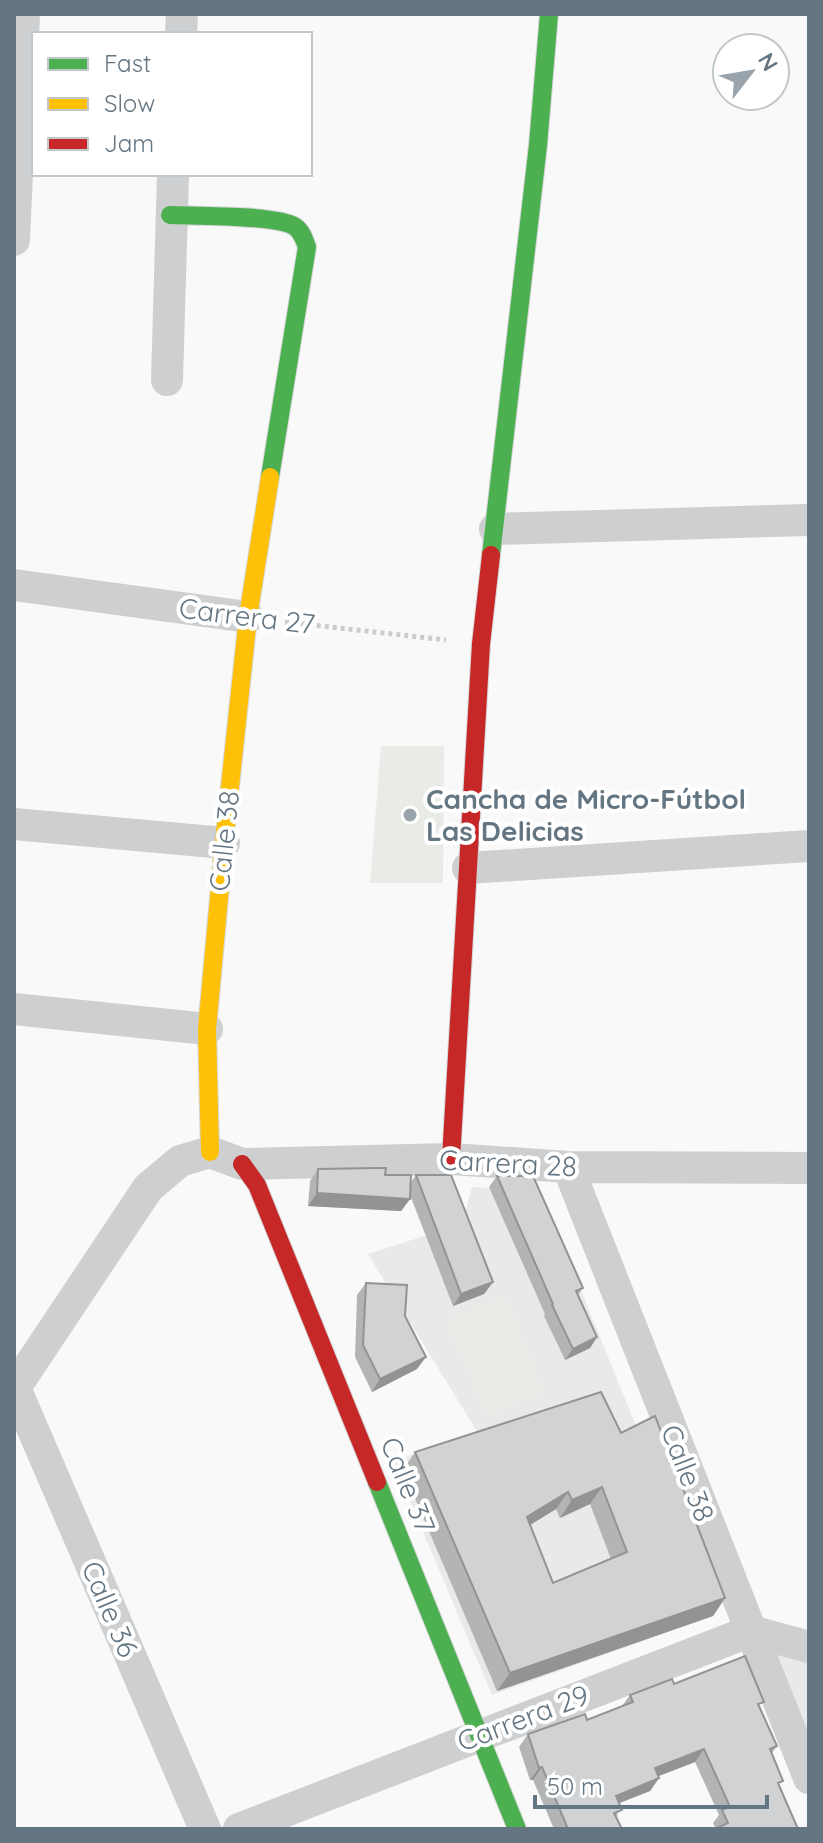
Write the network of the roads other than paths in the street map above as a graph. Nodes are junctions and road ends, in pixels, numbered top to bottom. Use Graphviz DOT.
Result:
graph roads {
  1 [pos="549,14"];
  2 [pos="24,37"];
  3 [pos="173,176"];
  4 [pos="170,215"];
  5 [pos="14,240"];
  6 [pos="167,380"];
  7 [pos="809,520"];
  8 [pos="495,529"];
  9 [pos="14,585"];
  10 [pos="248,617"];
  11 [pos="14,824"];
  12 [pos="224,843"];
  13 [pos="809,846"];
  14 [pos="468,868"];
  15 [pos="14,1009"];
  16 [pos="207,1029"];
  17 [pos="210,1152"];
  18 [pos="451,1159"];
  19 [pos="242,1164"];
  20 [pos="568,1167"];
  21 [pos="809,1168"];
  22 [pos="15,1388"];
  23 [pos="751,1631"];
  24 [pos="809,1647"];
  25 [pos="479,1735"];
  26 [pos="809,1778"];
  27 [pos="205,1829"];
  28 [pos="239,1829"];
  29 [pos="517,1829"];
  1 -- 8 [label="street"];
  2 -- 5 [label="street"];
  3 -- 4 [label="street"];
  4 -- 6 [label="street"];
  4 -- 10 [label="street, Calle 38"];
  7 -- 8 [label="street"];
  8 -- 14 [label="street"];
  9 -- 10 [label="street, Carrera 27"];
  10 -- 12 [label="street, Calle 38"];
  11 -- 12 [label="street"];
  12 -- 16 [label="street, Calle 38"];
  13 -- 14 [label="street"];
  14 -- 18 [label="street"];
  15 -- 16 [label="street"];
  16 -- 17 [label="street, Calle 38"];
  17 -- 19 [label="street, Carrera 28"];
  17 -- 22 [label="street"];
  18 -- 19 [label="street, Carrera 28"];
  18 -- 20 [label="street, Carrera 28"];
  19 -- 25 [label="street, Calle 37"];
  20 -- 21 [label="street, Carrera 28"];
  20 -- 23 [label="street, Calle 38"];
  22 -- 27 [label="street, Calle 36"];
  23 -- 24 [label="street"];
  23 -- 25 [label="street, Carrera 29"];
  23 -- 26 [label="street, Calle 38"];
  25 -- 28 [label="street, Carrera 29"];
  25 -- 29 [label="street, Calle 37"];
}
